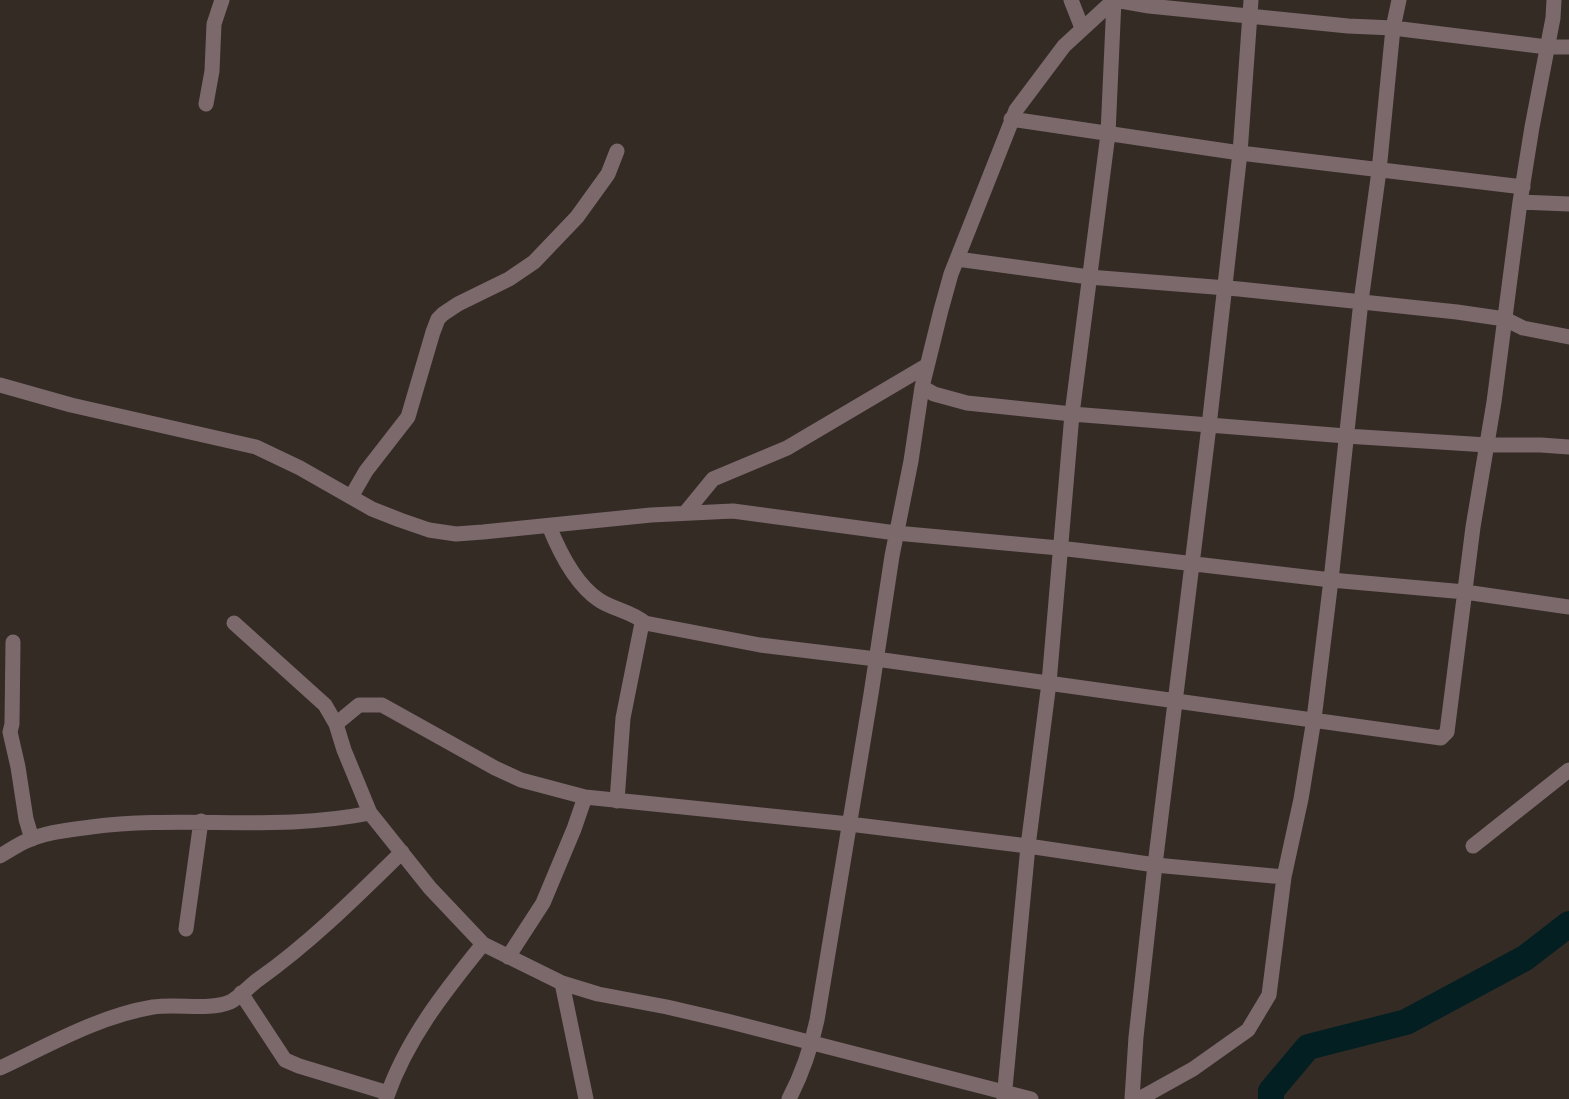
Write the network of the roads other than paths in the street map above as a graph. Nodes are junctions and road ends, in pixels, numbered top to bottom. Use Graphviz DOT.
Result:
graph roads {
  1 [pos="222,0"];
  2 [pos="1071,0"];
  3 [pos="1115,0"];
  4 [pos="1399,0"];
  5 [pos="1554,0"];
  6 [pos="1250,7"];
  7 [pos="1082,28"];
  8 [pos="1394,28"];
  9 [pos="1547,47"];
  10 [pos="1569,47"];
  11 [pos="206,104"];
  12 [pos="1011,119"];
  13 [pos="1108,134"];
  14 [pos="617,151"];
  15 [pos="1240,153"];
  16 [pos="1379,171"];
  17 [pos="1522,194"];
  18 [pos="1569,204"];
  19 [pos="957,259"];
  20 [pos="1089,277"];
  21 [pos="1223,288"];
  22 [pos="1360,302"];
  23 [pos="1505,319"];
  24 [pos="1569,337"];
  25 [pos="926,366"];
  26 [pos="0,385"];
  27 [pos="922,387"];
  28 [pos="1072,414"];
  29 [pos="1209,426"];
  30 [pos="1346,436"];
  31 [pos="1487,445"];
  32 [pos="1569,447"];
  33 [pos="351,497"];
  34 [pos="686,512"];
  35 [pos="549,526"];
  36 [pos="896,534"];
  37 [pos="1059,548"];
  38 [pos="1191,564"];
  39 [pos="1331,580"];
  40 [pos="1466,592"];
  41 [pos="1569,607"];
  42 [pos="234,623"];
  43 [pos="645,623"];
  44 [pos="13,642"];
  45 [pos="876,659"];
  46 [pos="1049,683"];
  47 [pos="1176,701"];
  48 [pos="1314,719"];
  49 [pos="336,724"];
  50 [pos="1569,770"];
  51 [pos="585,797"];
  52 [pos="617,801"];
  53 [pos="370,813"];
  54 [pos="201,821"];
  55 [pos="849,824"];
  56 [pos="33,839"];
  57 [pos="1028,846"];
  58 [pos="1473,846"];
  59 [pos="402,852"];
  60 [pos="0,856"];
  61 [pos="1155,865"];
  62 [pos="1284,877"];
  63 [pos="186,929"];
  64 [pos="483,944"];
  65 [pos="508,957"];
  66 [pos="561,983"];
  67 [pos="241,993"];
  68 [pos="812,1043"];
  69 [pos="0,1068"];
  70 [pos="1004,1095"];
  71 [pos="387,1096"];
  72 [pos="586,1099"];
  73 [pos="789,1099"];
  74 [pos="1031,1099"];
  75 [pos="1132,1099"];
  76 [pos="1138,1099"];
  1 -- 11 [label="street"];
  2 -- 7 [label="street"];
  3 -- 6 [label="street"];
  4 -- 8 [label="street"];
  5 -- 9 [label="street"];
  6 -- 8 [label="street"];
  6 -- 15 [label="street"];
  7 -- 12 [label="street"];
  7 -- 13 [label="street"];
  8 -- 9 [label="street"];
  8 -- 16 [label="street"];
  9 -- 10 [label="street"];
  9 -- 17 [label="street"];
  12 -- 13 [label="street"];
  12 -- 19 [label="street"];
  13 -- 15 [label="street"];
  13 -- 20 [label="street"];
  14 -- 33 [label="street"];
  15 -- 16 [label="street"];
  15 -- 21 [label="street"];
  16 -- 17 [label="street"];
  16 -- 22 [label="street"];
  17 -- 18 [label="street"];
  17 -- 23 [label="street"];
  19 -- 20 [label="street"];
  19 -- 25 [label="street"];
  20 -- 21 [label="street"];
  20 -- 28 [label="street"];
  21 -- 22 [label="street"];
  21 -- 29 [label="street"];
  22 -- 23 [label="street"];
  22 -- 30 [label="street"];
  23 -- 24 [label="street"];
  23 -- 31 [label="street"];
  25 -- 27 [label="street"];
  25 -- 34 [label="street"];
  26 -- 33 [label="street"];
  27 -- 28 [label="street"];
  27 -- 36 [label="street"];
  28 -- 29 [label="street"];
  28 -- 37 [label="street"];
  29 -- 30 [label="street"];
  29 -- 38 [label="street"];
  30 -- 31 [label="street"];
  30 -- 39 [label="street"];
  31 -- 32 [label="street"];
  31 -- 40 [label="street"];
  33 -- 35 [label="street"];
  34 -- 35 [label="street"];
  34 -- 36 [label="street"];
  35 -- 43 [label="street"];
  36 -- 37 [label="street"];
  36 -- 45 [label="street"];
  37 -- 38 [label="street"];
  37 -- 46 [label="street"];
  38 -- 39 [label="street"];
  38 -- 47 [label="street"];
  39 -- 40 [label="street"];
  39 -- 48 [label="street"];
  40 -- 41 [label="street"];
  40 -- 48 [label="street"];
  42 -- 49 [label="street"];
  43 -- 45 [label="street"];
  43 -- 52 [label="street"];
  44 -- 56 [label="street"];
  45 -- 46 [label="street"];
  45 -- 55 [label="street"];
  46 -- 47 [label="street"];
  46 -- 57 [label="street"];
  47 -- 48 [label="street"];
  47 -- 61 [label="street"];
  48 -- 62 [label="street"];
  49 -- 51 [label="street"];
  49 -- 53 [label="street"];
  50 -- 58 [label="street"];
  51 -- 52 [label="street"];
  51 -- 65 [label="street"];
  52 -- 55 [label="street"];
  53 -- 54 [label="street"];
  53 -- 59 [label="street"];
  54 -- 56 [label="street"];
  54 -- 63 [label="street"];
  55 -- 57 [label="street"];
  55 -- 68 [label="street"];
  56 -- 60 [label="street"];
  57 -- 61 [label="street"];
  57 -- 70 [label="street"];
  59 -- 64 [label="street"];
  59 -- 67 [label="street"];
  61 -- 62 [label="street"];
  61 -- 75 [label="street"];
  62 -- 76 [label="street"];
  64 -- 65 [label="street"];
  64 -- 71 [label="street"];
  65 -- 66 [label="street"];
  66 -- 68 [label="street"];
  66 -- 72 [label="street"];
  67 -- 69 [label="street"];
  67 -- 71 [label="street"];
  68 -- 70 [label="street"];
  68 -- 73 [label="street"];
  70 -- 74 [label="street"];
}
